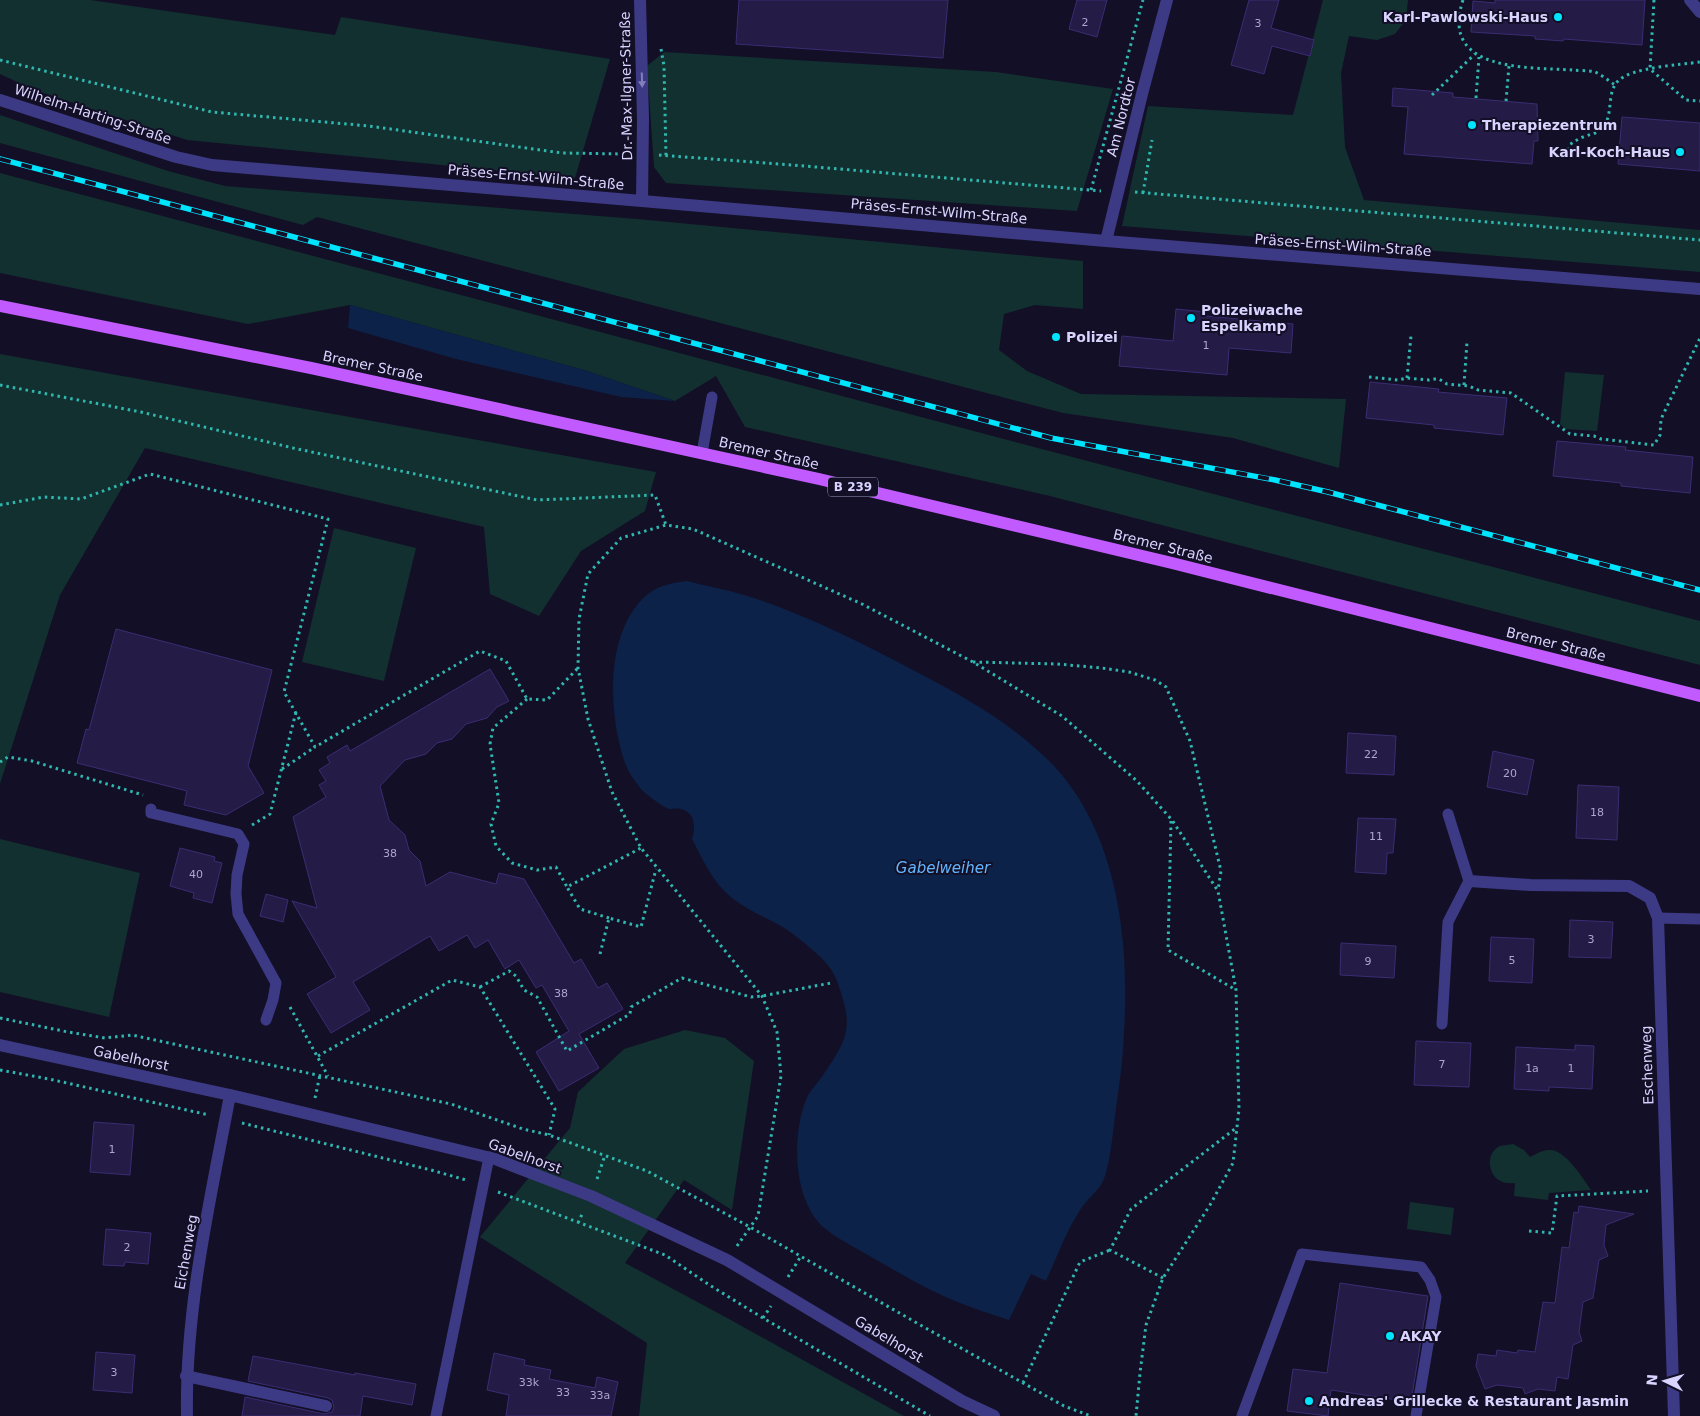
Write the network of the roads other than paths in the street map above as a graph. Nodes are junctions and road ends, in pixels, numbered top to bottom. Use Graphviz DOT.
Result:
graph roads {
  1 [pos="640,0"];
  2 [pos="1167,0"];
  3 [pos="1690,0"];
  4 [pos="1700,12"];
  5 [pos="0,100"];
  6 [pos="176,157"];
  7 [pos="642,201"];
  8 [pos="1106,242"];
  9 [pos="1700,289"];
  10 [pos="0,306"];
  11 [pos="712,397"];
  12 [pos="702,453"];
  13 [pos="1700,696"];
  14 [pos="151,808"];
  15 [pos="1448,814"];
  16 [pos="1469,881"];
  17 [pos="1658,918"];
  18 [pos="1700,919"];
  19 [pos="266,1020"];
  20 [pos="1442,1024"];
  21 [pos="0,1045"];
  22 [pos="230,1095"];
  23 [pos="489,1158"];
  24 [pos="186,1376"];
  25 [pos="326,1406"];
  26 [pos="187,1416"];
  27 [pos="436,1416"];
  28 [pos="994,1416"];
  29 [pos="1242,1416"];
  30 [pos="1416,1416"];
  31 [pos="1674,1416"];
  1 -- 7 [label="street, Dr.-Max-Ilgner-Straße, one-way"];
  2 -- 8 [label="street, Am Nordtor"];
  3 -- 4 [label="street"];
  5 -- 6 [label="street, Wilhelm-Harting-Straße"];
  6 -- 7 [label="street, Präses-Ernst-Wilm-Straße"];
  7 -- 8 [label="street, Präses-Ernst-Wilm-Straße"];
  8 -- 9 [label="street, Präses-Ernst-Wilm-Straße"];
  10 -- 12 [label="main road, Bremer Straße / B 239"];
  11 -- 12 [label="lane"];
  12 -- 13 [label="main road, Bremer Straße / B 239"];
  14 -- 19 [label="lane"];
  15 -- 16 [label="lane"];
  16 -- 17 [label="street, Eschenweg"];
  16 -- 20 [label="lane"];
  17 -- 18 [label="lane"];
  17 -- 31 [label="street, Eschenweg"];
  21 -- 22 [label="street, Gabelhorst"];
  22 -- 23 [label="street, Gabelhorst"];
  22 -- 24 [label="street, Eichenweg"];
  23 -- 27 [label="lane"];
  23 -- 28 [label="street, Gabelhorst"];
  24 -- 25 [label="street"];
  24 -- 26 [label="street, Eichenweg"];
  29 -- 30 [label="lane"];
}
